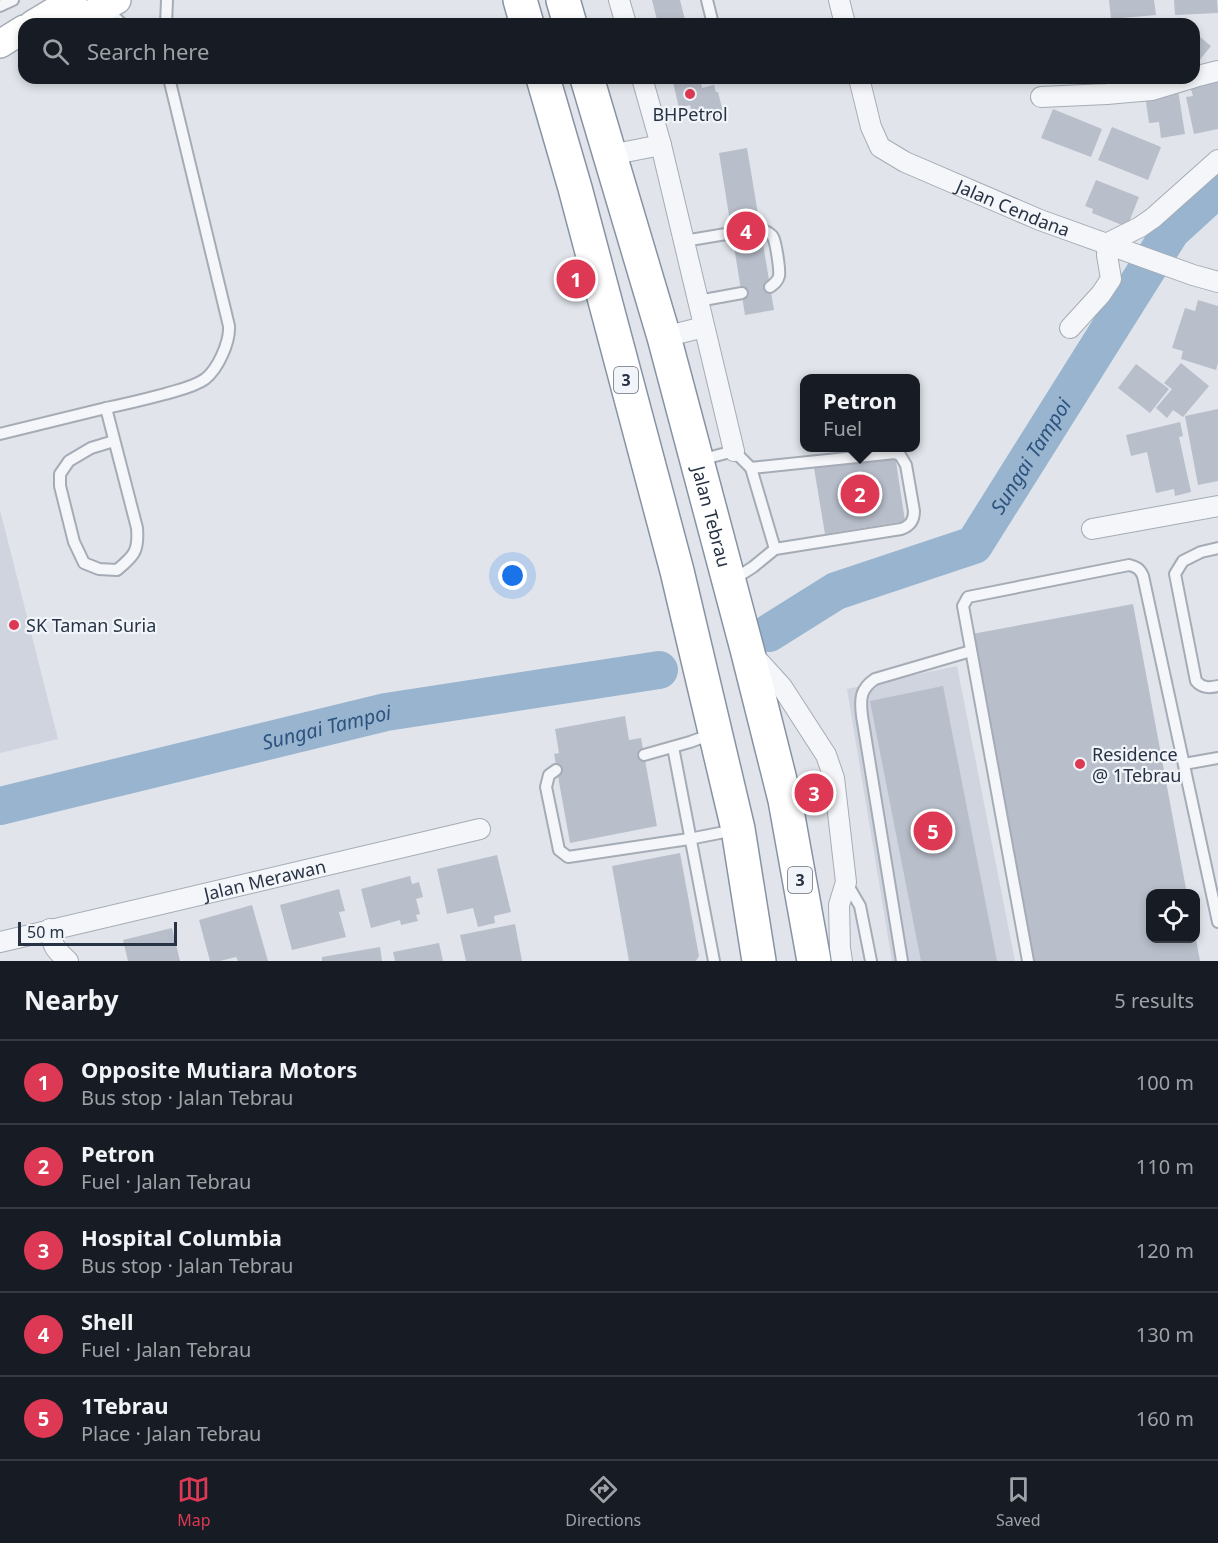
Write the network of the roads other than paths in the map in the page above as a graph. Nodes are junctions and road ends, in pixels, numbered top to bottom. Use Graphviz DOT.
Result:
graph roads {
  1 [pos="13,0"];
  2 [pos="72,0"];
  3 [pos="167,0"];
  4 [pos="520,0"];
  5 [pos="563,0"];
  6 [pos="619,0"];
  7 [pos="707,0"];
  8 [pos="839,0"];
  9 [pos="0,6"];
  10 [pos="114,10"];
  11 [pos="43,18"];
  12 [pos="90,18"];
  13 [pos="166,18"];
  14 [pos="525,18"];
  15 [pos="568,18"];
  16 [pos="624,18"];
  17 [pos="712,18"];
  18 [pos="844,18"];
  19 [pos="18,34"];
  20 [pos="0,44"];
  21 [pos="18,51"];
  22 [pos="0,60"];
  23 [pos="1218,71"];
  24 [pos="1200,76"];
  25 [pos="170,84"];
  26 [pos="545,84"];
  27 [pos="589,84"];
  28 [pos="644,84"];
  29 [pos="860,84"];
  30 [pos="1172,84"];
  31 [pos="1041,97"];
  32 [pos="661,145"];
  33 [pos="610,155"];
  34 [pos="1218,160"];
  35 [pos="760,229"];
  36 [pos="732,233"];
  37 [pos="684,241"];
  38 [pos="1114,246"];
  39 [pos="1218,282"];
  40 [pos="770,287"];
  41 [pos="742,293"];
  42 [pos="699,301"];
  43 [pos="704,327"];
  44 [pos="1070,328"];
  45 [pos="664,337"];
  46 [pos="106,408"];
  47 [pos="0,434"];
  48 [pos="114,441"];
  49 [pos="734,451"];
  50 [pos="697,461"];
  51 [pos="751,468"];
  52 [pos="1218,506"];
  53 [pos="1092,529"];
  54 [pos="1218,548"];
  55 [pos="775,549"];
  56 [pos="729,582"];
  57 [pos="747,649"];
  58 [pos="971,651"];
  59 [pos="1218,686"];
  60 [pos="715,733"];
  61 [pos="673,747"];
  62 [pos="644,755"];
  63 [pos="1218,758"];
  64 [pos="1184,764"];
  65 [pos="556,770"];
  66 [pos="480,829"];
  67 [pos="738,829"];
  68 [pos="689,838"];
  69 [pos="846,882"];
  70 [pos="1218,922"];
  71 [pos="50,929"];
  72 [pos="0,942"];
  73 [pos="68,961"];
  74 [pos="714,961"];
  75 [pos="759,961"];
  76 [pos="814,961"];
  77 [pos="842,961"];
  78 [pos="871,961"];
  79 [pos="902,961"];
  80 [pos="1028,961"];
  1 -- 9 [label="lane"];
  2 -- 11 [label="main road"];
  3 -- 13 [label="lane"];
  4 -- 14 [label="highway"];
  5 -- 15 [label="highway"];
  6 -- 16 [label="street"];
  7 -- 17 [label="lane"];
  8 -- 18 [label="street"];
  10 -- 12 [label="main road"];
  19 -- 20 [label="main road"];
  21 -- 22 [label="main road"];
  23 -- 24 [label="street"];
  25 -- 46 [label="lane"];
  26 -- 60 [label="highway, 3"];
  27 -- 33 [label="highway, Jalan Tebrau / 3"];
  28 -- 32 [label="street"];
  29 -- 38 [label="street, Jalan Cendana"];
  30 -- 31 [label="street"];
  32 -- 33 [label="street"];
  32 -- 37 [label="street"];
  33 -- 45 [label="highway, Jalan Tebrau / 3"];
  34 -- 38 [label="street"];
  35 -- 40 [label="lane"];
  36 -- 37 [label="lane"];
  37 -- 42 [label="street"];
  38 -- 39 [label="street, Jalan Cendana"];
  38 -- 44 [label="street"];
  41 -- 42 [label="lane"];
  42 -- 43 [label="street"];
  43 -- 45 [label="street"];
  43 -- 49 [label="street"];
  45 -- 50 [label="highway, Jalan Tebrau / 3"];
  46 -- 47 [label="lane"];
  46 -- 48 [label="lane"];
  48 -- 48 [label="lane"];
  49 -- 50 [label="lane"];
  49 -- 51 [label="lane"];
  50 -- 56 [label="highway, Jalan Tebrau / 3"];
  51 -- 55 [label="lane"];
  51 -- 55 [label="lane"];
  52 -- 53 [label="street"];
  54 -- 59 [label="lane"];
  55 -- 56 [label="lane"];
  56 -- 57 [label="highway, Jalan Tebrau / 3"];
  57 -- 69 [label="street"];
  57 -- 76 [label="highway, Jalan Tebrau / 3"];
  58 -- 64 [label="lane"];
  58 -- 79 [label="lane"];
  58 -- 80 [label="lane"];
  60 -- 61 [label="lane"];
  60 -- 67 [label="highway, 3"];
  61 -- 62 [label="lane"];
  61 -- 68 [label="lane"];
  63 -- 64 [label="lane"];
  64 -- 70 [label="lane"];
  65 -- 68 [label="lane"];
  66 -- 71 [label="street, Jalan Merawan"];
  67 -- 68 [label="lane"];
  67 -- 75 [label="highway, 3"];
  68 -- 74 [label="lane"];
  69 -- 77 [label="street"];
  69 -- 78 [label="lane"];
  71 -- 72 [label="street, Jalan Merawan"];
  71 -- 73 [label="street"];
}
